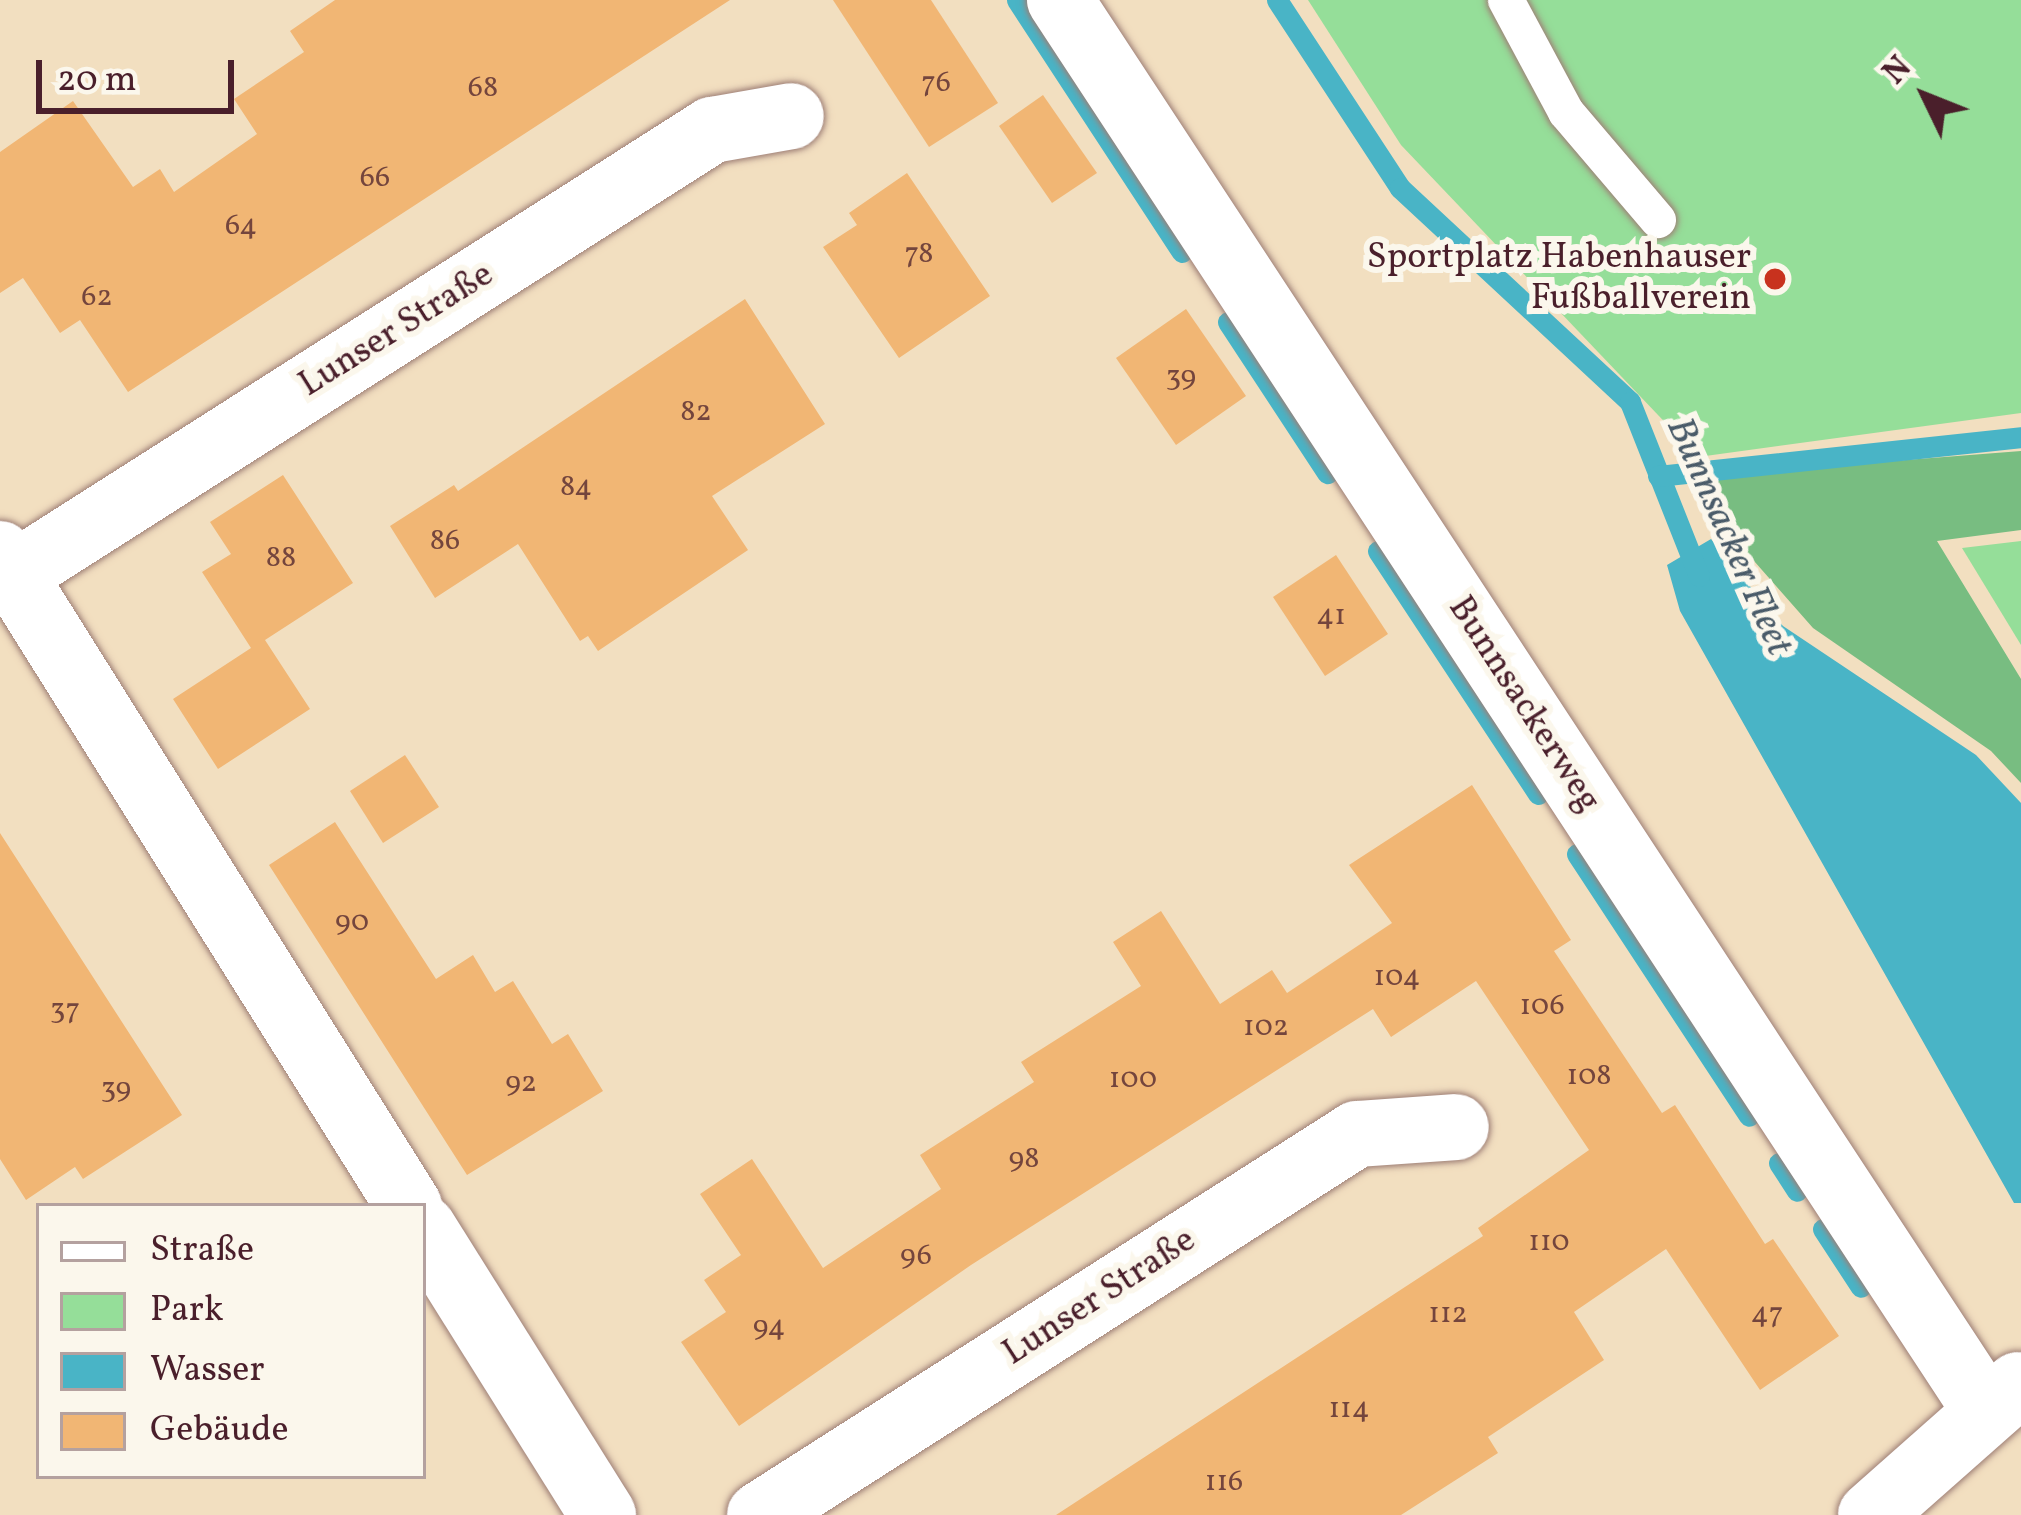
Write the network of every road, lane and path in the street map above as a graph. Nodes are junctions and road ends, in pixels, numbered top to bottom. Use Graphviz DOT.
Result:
graph roads {
  1 [pos="1060,0"];
  2 [pos="1507,0"];
  3 [pos="791,116"];
  4 [pos="1658,220"];
  5 [pos="6,564"];
  6 [pos="1456,1127"];
  7 [pos="407,1203"];
  8 [pos="426,1233"];
  9 [pos="2004,1397"];
  10 [pos="603,1515"];
  11 [pos="760,1515"];
  12 [pos="1871,1515"];
  1 -- 9 [label="street, Bunnsackerweg"];
  2 -- 4 [label="lane"];
  3 -- 5 [label="street, Lunser Straße"];
  5 -- 7 [label="street, Lunser Straße"];
  6 -- 11 [label="street, Lunser Straße"];
  8 -- 10 [label="street"];
  9 -- 12 [label="street, Bunnsackerweg"];
}
